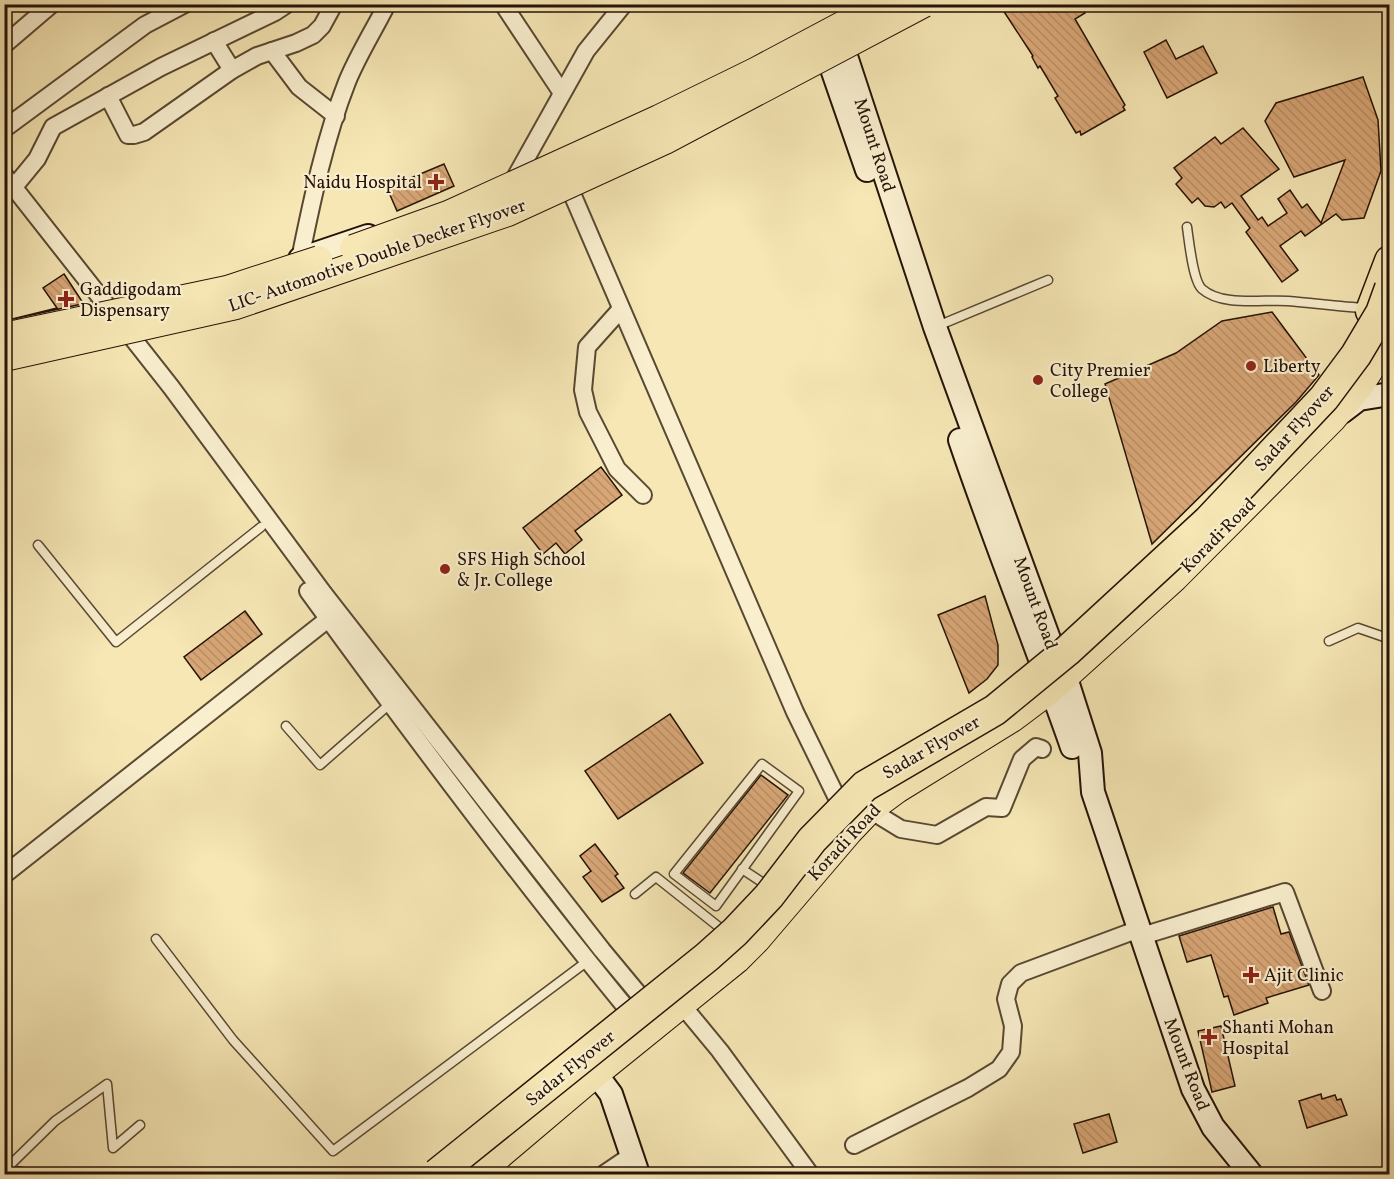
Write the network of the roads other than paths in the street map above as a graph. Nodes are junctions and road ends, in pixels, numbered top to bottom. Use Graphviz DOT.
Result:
graph roads {
  1 [pos="52,4"];
  2 [pos="185,4"];
  3 [pos="287,4"];
  4 [pos="334,4"];
  5 [pos="387,4"];
  6 [pos="503,4"];
  7 [pos="624,4"];
  8 [pos="866,4"];
  9 [pos="881,4"];
  10 [pos="924,4"];
  11 [pos="937,4"];
  12 [pos="826,26"];
  13 [pos="214,41"];
  14 [pos="4,45"];
  15 [pos="272,51"];
  16 [pos="837,58"];
  17 [pos="232,70"];
  18 [pos="562,93"];
  19 [pos="108,96"];
  20 [pos="336,116"];
  21 [pos="4,129"];
  22 [pos="515,178"];
  23 [pos="9,181"];
  24 [pos="570,189"];
  25 [pos="1187,227"];
  26 [pos="300,259"];
  27 [pos="1389,261"];
  28 [pos="1048,280"];
  29 [pos="302,289"];
  30 [pos="1384,304"];
  31 [pos="104,305"];
  32 [pos="621,309"];
  33 [pos="935,327"];
  34 [pos="4,330"];
  35 [pos="4,336"];
  36 [pos="127,336"];
  37 [pos="1380,347"];
  38 [pos="4,358"];
  39 [pos="4,363"];
  40 [pos="1389,394"];
  41 [pos="1333,419"];
  42 [pos="643,495"];
  43 [pos="261,527"];
  44 [pos="38,545"];
  45 [pos="333,616"];
  46 [pos="1389,639"];
  47 [pos="1329,641"];
  48 [pos="1047,655"];
  49 [pos="1059,683"];
  50 [pos="396,699"];
  51 [pos="286,726"];
  52 [pos="1042,749"];
  53 [pos="838,800"];
  54 [pos="870,810"];
  55 [pos="742,869"];
  56 [pos="4,875"];
  57 [pos="766,885"];
  58 [pos="635,894"];
  59 [pos="724,931"];
  60 [pos="1140,932"];
  61 [pos="156,939"];
  62 [pos="602,950"];
  63 [pos="588,961"];
  64 [pos="1322,991"];
  65 [pos="635,1004"];
  66 [pos="682,1005"];
  67 [pos="654,1027"];
  68 [pos="596,1074"];
  69 [pos="140,1125"];
  70 [pos="854,1145"];
  71 [pos="635,1165"];
  72 [pos="30,1174"];
  73 [pos="419,1174"];
  74 [pos="437,1174"];
  75 [pos="453,1174"];
  76 [pos="478,1174"];
  77 [pos="604,1174"];
  78 [pos="810,1174"];
  79 [pos="1251,1174"];
  1 -- 14 [label="street"];
  2 -- 21 [label="street"];
  3 -- 13 [label="street"];
  4 -- 15 [label="street"];
  5 -- 20 [label="street"];
  6 -- 18 [label="street"];
  7 -- 18 [label="street"];
  8 -- 12 [label="street"];
  9 -- 35 [label="main road, LIC- Automotive Double Decker Flyover, bridge"];
  10 -- 38 [label="main road, LIC- Automotive Double Decker Flyover, bridge"];
  11 -- 16 [label="street"];
  12 -- 16 [label="street, Mount Road"];
  12 -- 22 [label="street"];
  13 -- 17 [label="street"];
  13 -- 19 [label="street"];
  15 -- 17 [label="street"];
  15 -- 20 [label="street"];
  16 -- 24 [label="street"];
  16 -- 33 [label="street, Mount Road"];
  16 -- 48 [label="street"];
  17 -- 19 [label="street"];
  18 -- 22 [label="street"];
  19 -- 23 [label="street"];
  20 -- 26 [label="street"];
  22 -- 26 [label="street"];
  23 -- 31 [label="street"];
  24 -- 29 [label="street"];
  24 -- 32 [label="street"];
  25 -- 30 [label="lane"];
  26 -- 29 [label="street"];
  26 -- 31 [label="street"];
  27 -- 30 [label="highway"];
  28 -- 33 [label="lane"];
  29 -- 36 [label="street"];
  30 -- 37 [label="highway"];
  30 -- 74 [label="highway, Sadar Flyover, bridge"];
  30 -- 75 [label="highway, Sadar Flyover"];
  31 -- 34 [label="street"];
  31 -- 36 [label="street"];
  32 -- 42 [label="street"];
  32 -- 53 [label="street"];
  33 -- 48 [label="street, Mount Road"];
  36 -- 39 [label="street"];
  36 -- 43 [label="street"];
  36 -- 45 [label="street"];
  37 -- 41 [label="main road, Koradi Road"];
  37 -- 48 [label="main road"];
  40 -- 41 [label="street"];
  41 -- 49 [label="main road, Koradi Road"];
  43 -- 44 [label="lane"];
  43 -- 45 [label="street"];
  45 -- 50 [label="street"];
  45 -- 56 [label="street"];
  46 -- 47 [label="lane"];
  48 -- 49 [label="street, Mount Road"];
  48 -- 53 [label="main road"];
  49 -- 54 [label="main road, Koradi Road"];
  49 -- 60 [label="street, Mount Road"];
  50 -- 51 [label="lane"];
  50 -- 62 [label="street"];
  50 -- 63 [label="street"];
  52 -- 54 [label="street"];
  53 -- 57 [label="main road"];
  54 -- 66 [label="main road, Koradi Road"];
  55 -- 55 [label="lane"];
  55 -- 57 [label="lane"];
  57 -- 59 [label="main road"];
  58 -- 59 [label="lane"];
  59 -- 65 [label="main road"];
  60 -- 64 [label="street"];
  60 -- 70 [label="street"];
  60 -- 79 [label="street, Mount Road"];
  61 -- 63 [label="lane"];
  62 -- 63 [label="lane"];
  62 -- 65 [label="street"];
  63 -- 65 [label="street"];
  65 -- 67 [label="street"];
  65 -- 73 [label="main road"];
  66 -- 67 [label="main road, Koradi Road"];
  66 -- 78 [label="street"];
  67 -- 68 [label="main road, Koradi Road"];
  68 -- 71 [label="street"];
  68 -- 76 [label="main road, Koradi Road"];
  69 -- 72 [label="lane"];
  71 -- 77 [label="street"];
}
